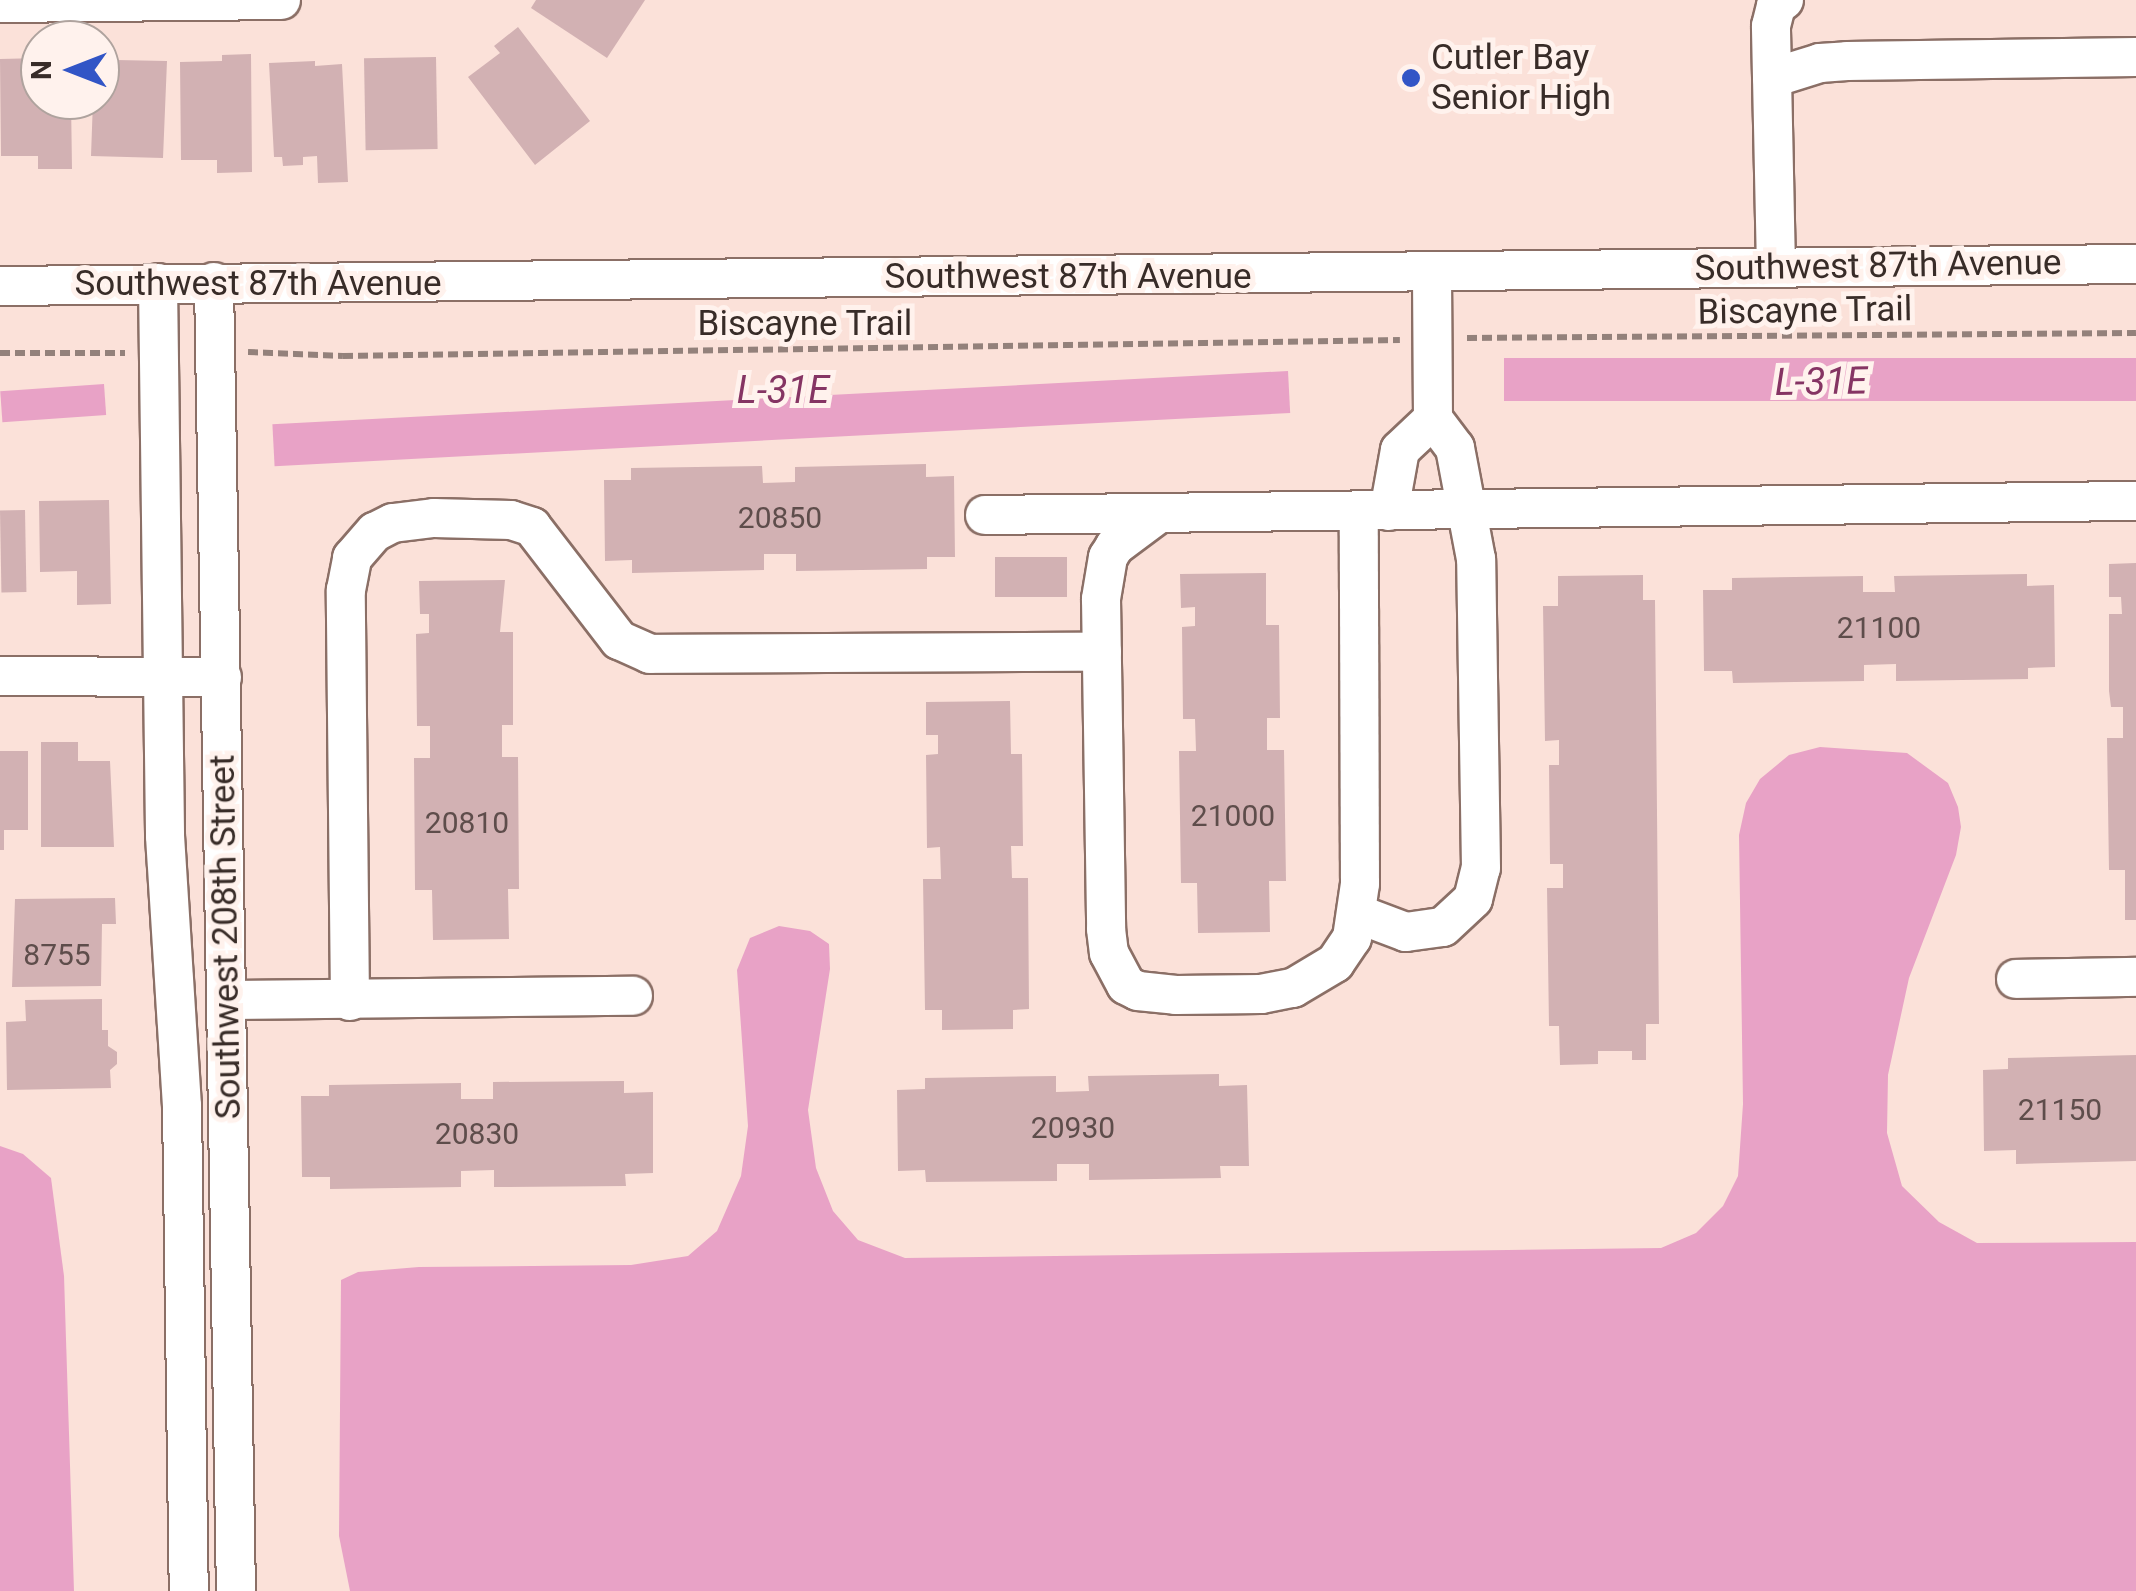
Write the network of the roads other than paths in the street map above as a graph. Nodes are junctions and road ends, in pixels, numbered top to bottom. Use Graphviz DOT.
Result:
graph roads {
  1 [pos="281,0"];
  2 [pos="0,3"];
  3 [pos="1780,3"];
  4 [pos="2136,57"];
  5 [pos="1772,78"];
  6 [pos="2136,264"];
  7 [pos="1776,268"];
  8 [pos="1432,274"];
  9 [pos="214,282"];
  10 [pos="158,283"];
  11 [pos="0,286"];
  12 [pos="1434,419"];
  13 [pos="2136,501"];
  14 [pos="1469,509"];
  15 [pos="1374,511"];
  16 [pos="1158,514"];
  17 [pos="985,515"];
  18 [pos="1102,652"];
  19 [pos="165,675"];
  20 [pos="0,676"];
  21 [pos="222,676"];
  22 [pos="1358,914"];
  23 [pos="2136,977"];
  24 [pos="2016,978"];
  25 [pos="633,996"];
  26 [pos="227,1000"];
  27 [pos="350,1001"];
  28 [pos="189,1591"];
  29 [pos="236,1591"];
  1 -- 2 [label="street"];
  3 -- 5 [label="street"];
  4 -- 5 [label="street"];
  5 -- 7 [label="street"];
  6 -- 7 [label="street, Southwest 87th Avenue"];
  7 -- 8 [label="street, Southwest 87th Avenue"];
  8 -- 9 [label="street, Southwest 87th Avenue"];
  8 -- 12 [label="street"];
  9 -- 10 [label="street, Southwest 87th Avenue"];
  9 -- 21 [label="street, Southwest 208th Street"];
  10 -- 11 [label="street, Southwest 87th Avenue"];
  10 -- 19 [label="street, Southwest 208th Street"];
  12 -- 14 [label="street"];
  12 -- 15 [label="street"];
  13 -- 14 [label="street"];
  14 -- 15 [label="street"];
  14 -- 22 [label="street"];
  15 -- 16 [label="street"];
  15 -- 22 [label="street"];
  16 -- 17 [label="street"];
  16 -- 18 [label="street"];
  18 -- 22 [label="street"];
  18 -- 27 [label="street"];
  19 -- 20 [label="street"];
  19 -- 21 [label="street"];
  19 -- 28 [label="street, Southwest 208th Street"];
  21 -- 26 [label="street, Southwest 208th Street"];
  23 -- 24 [label="street"];
  25 -- 27 [label="street"];
  26 -- 27 [label="street"];
  26 -- 29 [label="street, Southwest 208th Street"];
}
